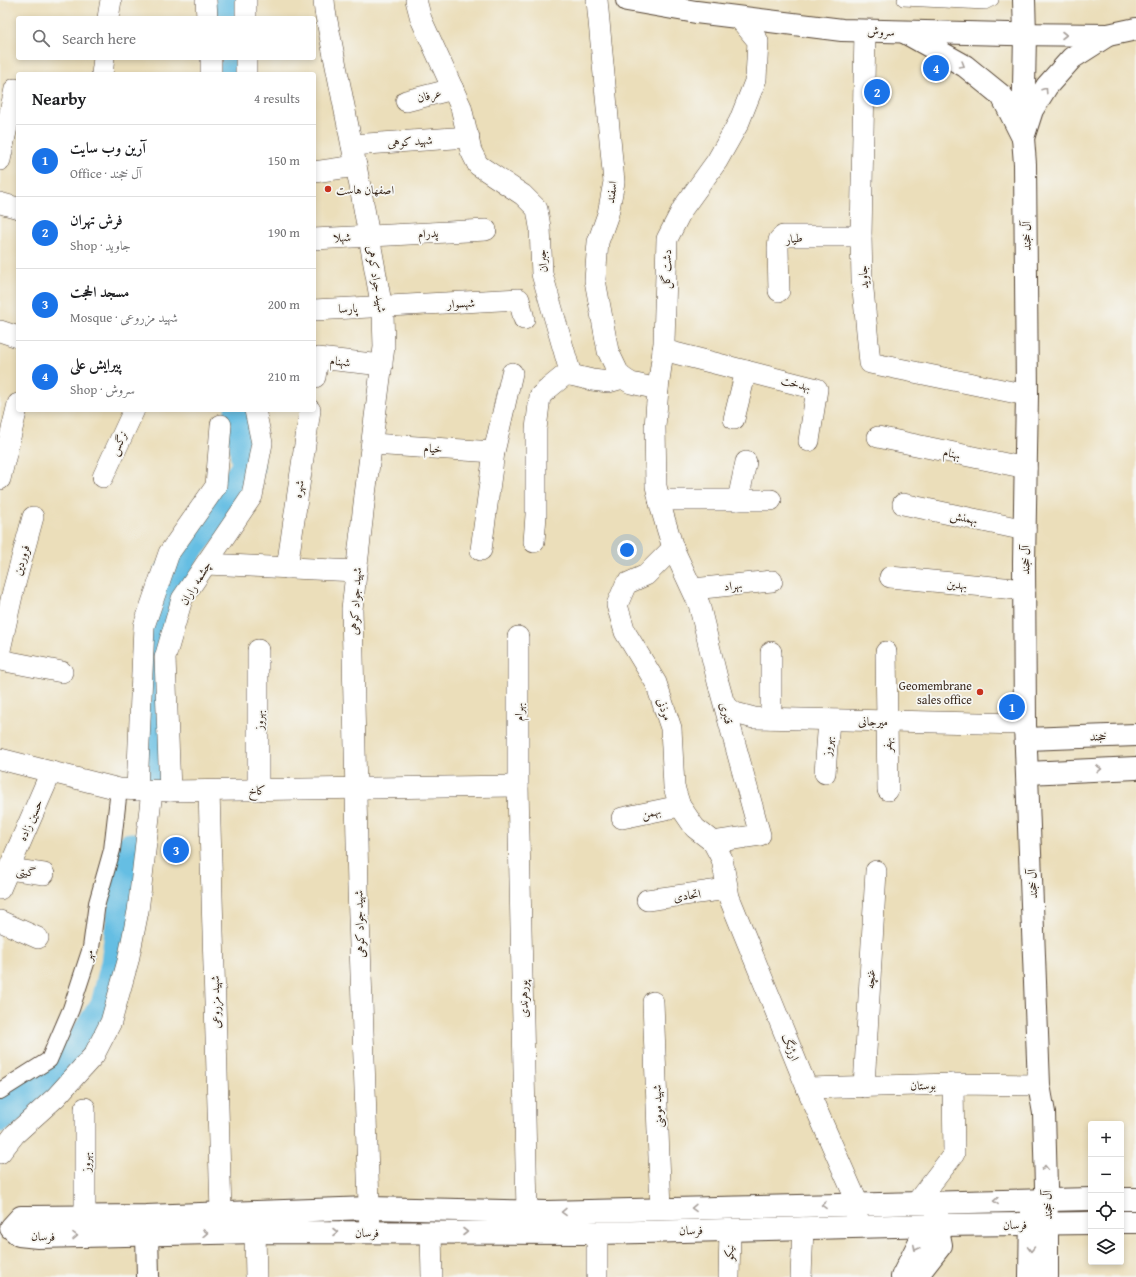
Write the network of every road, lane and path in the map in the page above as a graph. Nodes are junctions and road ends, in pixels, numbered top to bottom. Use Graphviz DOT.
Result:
graph roads {
  1 [pos="111,0"];
  2 [pos="206,0"];
  3 [pos="246,0"];
  4 [pos="324,0"];
  5 [pos="416,0"];
  6 [pos="597,0"];
  7 [pos="627,0"];
  8 [pos="672,0"];
  9 [pos="903,0"];
  10 [pos="993,0"];
  11 [pos="1024,0"];
  12 [pos="108,16"];
  13 [pos="207,16"];
  14 [pos="246,16"];
  15 [pos="739,18"];
  16 [pos="1136,29"];
  17 [pos="865,31"];
  18 [pos="903,32"];
  19 [pos="1000,34"];
  20 [pos="1025,34"];
  21 [pos="1108,35"];
  22 [pos="104,60"];
  23 [pos="210,60"];
  24 [pos="246,60"];
  25 [pos="102,72"];
  26 [pos="210,72"];
  27 [pos="246,72"];
  28 [pos="15,89"];
  29 [pos="453,89"];
  30 [pos="406,101"];
  31 [pos="468,137"];
  32 [pos="1023,138"];
  33 [pos="352,145"];
  34 [pos="0,160"];
  35 [pos="356,166"];
  36 [pos="316,172"];
  37 [pos="0,202"];
  38 [pos="16,207"];
  39 [pos="486,230"];
  40 [pos="369,236"];
  41 [pos="861,236"];
  42 [pos="316,239"];
  43 [pos="780,290"];
  44 [pos="382,307"];
  45 [pos="316,310"];
  46 [pos="524,319"];
  47 [pos="0,331"];
  48 [pos="16,336"];
  49 [pos="663,350"];
  50 [pos="382,365"];
  51 [pos="316,371"];
  52 [pos="746,371"];
  53 [pos="512,373"];
  54 [pos="571,375"];
  55 [pos="623,378"];
  56 [pos="658,389"];
  57 [pos="1027,395"];
  58 [pos="16,412"];
  59 [pos="133,412"];
  60 [pos="255,412"];
  61 [pos="310,412"];
  62 [pos="734,419"];
  63 [pos="221,425"];
  64 [pos="878,437"];
  65 [pos="809,441"];
  66 [pos="372,444"];
  67 [pos="494,452"];
  68 [pos="746,462"];
  69 [pos="1026,468"];
  70 [pos="102,477"];
  71 [pos="0,479"];
  72 [pos="659,500"];
  73 [pos="738,500"];
  74 [pos="771,500"];
  75 [pos="903,504"];
  76 [pos="33,517"];
  77 [pos="1025,530"];
  78 [pos="534,542"];
  79 [pos="674,548"];
  80 [pos="481,550"];
  81 [pos="206,564"];
  82 [pos="287,568"];
  83 [pos="356,571"];
  84 [pos="890,577"];
  85 [pos="772,580"];
  86 [pos="693,589"];
  87 [pos="1025,590"];
  88 [pos="4,614"];
  89 [pos="518,637"];
  90 [pos="0,650"];
  91 [pos="258,650"];
  92 [pos="772,652"];
  93 [pos="886,652"];
  94 [pos="0,660"];
  95 [pos="62,672"];
  96 [pos="725,705"];
  97 [pos="771,718"];
  98 [pos="829,720"];
  99 [pos="886,721"];
  100 [pos="1026,732"];
  101 [pos="1136,735"];
  102 [pos="1060,738"];
  103 [pos="0,759"];
  104 [pos="1136,768"];
  105 [pos="1062,771"];
  106 [pos="51,772"];
  107 [pos="825,773"];
  108 [pos="1027,773"];
  109 [pos="518,786"];
  110 [pos="356,789"];
  111 [pos="145,790"];
  112 [pos="258,790"];
  113 [pos="888,790"];
  114 [pos="209,791"];
  115 [pos="680,806"];
  116 [pos="622,818"];
  117 [pos="713,842"];
  118 [pos="9,869"];
  119 [pos="876,871"];
  120 [pos="44,874"];
  121 [pos="0,889"];
  122 [pos="727,889"];
  123 [pos="647,900"];
  124 [pos="0,921"];
  125 [pos="38,938"];
  126 [pos="653,1002"];
  127 [pos="953,1084"];
  128 [pos="1039,1085"];
  129 [pos="864,1087"];
  130 [pos="807,1088"];
  131 [pos="0,1091"];
  132 [pos="85,1108"];
  133 [pos="0,1152"];
  134 [pos="1088,1199"];
  135 [pos="1124,1199"];
  136 [pos="1136,1199"];
  137 [pos="1038,1200"];
  138 [pos="937,1202"];
  139 [pos="916,1203"];
  140 [pos="858,1204"];
  141 [pos="369,1208"];
  142 [pos="661,1209"];
  143 [pos="527,1212"];
  144 [pos="221,1213"];
  145 [pos="85,1216"];
  146 [pos="1124,1222"];
  147 [pos="1136,1222"];
  148 [pos="1088,1223"];
  149 [pos="1040,1224"];
  150 [pos="937,1225"];
  151 [pos="856,1227"];
  152 [pos="803,1228"];
  153 [pos="730,1230"];
  154 [pos="255,1232"];
  155 [pos="370,1232"];
  156 [pos="431,1232"];
  157 [pos="597,1232"];
  158 [pos="147,1234"];
  159 [pos="148,1277"];
  160 [pos="256,1277"];
  161 [pos="432,1277"];
  162 [pos="597,1277"];
  163 [pos="729,1277"];
  164 [pos="801,1277"];
  165 [pos="902,1277"];
  166 [pos="916,1277"];
  167 [pos="1030,1277"];
  168 [pos="1047,1277"];
  1 -- 12 [label="street"];
  2 -- 13 [label="street"];
  3 -- 14 [label="street"];
  4 -- 33 [label="street, شهید جواد کوهی"];
  5 -- 29 [label="street, جبران"];
  6 -- 55 [label="street, اسفند"];
  7 -- 15 [label="street, سروش"];
  8 -- 19 [label="lane"];
  9 -- 10 [label="lane"];
  11 -- 20 [label="street, آل خجند"];
  15 -- 17 [label="street, سروش"];
  15 -- 49 [label="street, دشت گل"];
  16 -- 21 [label="street, سروش"];
  17 -- 18 [label="street, سروش"];
  17 -- 41 [label="street, جاوید"];
  18 -- 19 [label="street, سروش"];
  18 -- 32 [label="street, one-way"];
  19 -- 20 [label="street, سروش"];
  20 -- 21 [label="street, سروش, one-way"];
  20 -- 32 [label="street, آل خجند"];
  32 -- 21 [label="street, one-way"];
  22 -- 25 [label="street"];
  23 -- 26 [label="street"];
  24 -- 27 [label="street"];
  28 -- 34 [label="street"];
  29 -- 30 [label="street, عرفان"];
  29 -- 31 [label="street, جبران"];
  31 -- 33 [label="street, شهید کوهی"];
  31 -- 54 [label="street, جبران"];
  32 -- 57 [label="street, آل خجند"];
  33 -- 35 [label="street, شهید جواد کوهی"];
  35 -- 36 [label="street"];
  35 -- 40 [label="street, شهید جواد کوهی"];
  37 -- 38 [label="street"];
  39 -- 40 [label="street, پدرام"];
  40 -- 42 [label="street, شهلا"];
  40 -- 44 [label="street, شهید جواد کوهی"];
  41 -- 43 [label="street, طیار"];
  41 -- 57 [label="street, جاوید"];
  44 -- 45 [label="street, پارسا"];
  44 -- 46 [label="street, شهسوار"];
  44 -- 50 [label="street, شهید جواد کوهی"];
  47 -- 48 [label="street"];
  49 -- 52 [label="street, بهدخت"];
  49 -- 56 [label="street, دشت گل"];
  50 -- 51 [label="street, شهنام"];
  50 -- 66 [label="street, شهید جواد کوهی"];
  52 -- 62 [label="street"];
  52 -- 65 [label="street, بهدخت"];
  53 -- 67 [label="street"];
  54 -- 55 [label="street"];
  54 -- 78 [label="street"];
  55 -- 56 [label="street"];
  56 -- 72 [label="street, دشت گل"];
  57 -- 69 [label="street, آل خجند"];
  58 -- 71 [label="street"];
  59 -- 70 [label="street, نرگس"];
  60 -- 81 [label="street, چشمه راران"];
  61 -- 82 [label="street, شهره"];
  63 -- 111 [label="street"];
  64 -- 69 [label="street, بهنام"];
  66 -- 67 [label="street, خیام"];
  66 -- 83 [label="street, شهید جواد کوهی"];
  67 -- 80 [label="street"];
  68 -- 73 [label="street"];
  69 -- 77 [label="street, آل خجند"];
  72 -- 73 [label="street"];
  72 -- 79 [label="street, دشت گل"];
  73 -- 74 [label="street"];
  75 -- 77 [label="street, بهمنش"];
  76 -- 88 [label="street, فروردین"];
  77 -- 87 [label="street, آل خجند"];
  79 -- 86 [label="street, قنبری"];
  79 -- 115 [label="street, موذنی"];
  81 -- 82 [label="street"];
  81 -- 111 [label="street, چشمه راران"];
  82 -- 83 [label="street"];
  83 -- 110 [label="street, شهید جواد کوهی"];
  84 -- 87 [label="street, بهدین"];
  85 -- 86 [label="street, بهراد"];
  86 -- 96 [label="street, قنبری"];
  87 -- 100 [label="street, آل خجند"];
  88 -- 90 [label="street, فروردین"];
  89 -- 109 [label="street, بهرام"];
  91 -- 112 [label="street, بهروز"];
  92 -- 97 [label="street"];
  93 -- 99 [label="street, بهفر"];
  94 -- 95 [label="street"];
  96 -- 97 [label="street, میرجانی"];
  96 -- 117 [label="street, قنبری"];
  97 -- 98 [label="street, میرجانی"];
  98 -- 99 [label="street, میرجانی"];
  98 -- 107 [label="street, بهروز"];
  99 -- 100 [label="street, میرجانی"];
  99 -- 113 [label="street, بهفر"];
  100 -- 102 [label="street, خجند"];
  100 -- 108 [label="street, آل خجند"];
  101 -- 102 [label="street, خجند"];
  102 -- 105 [label="street"];
  103 -- 106 [label="street, کاخ"];
  105 -- 104 [label="street, one-way"];
  105 -- 108 [label="street"];
  106 -- 111 [label="street, کاخ"];
  106 -- 118 [label="street, حسین زاده"];
  108 -- 128 [label="street, آل خجند"];
  109 -- 110 [label="street, کاخ"];
  109 -- 143 [label="street, پورهرندی"];
  110 -- 112 [label="street, کاخ"];
  110 -- 141 [label="street, شهید جواد کوهی"];
  111 -- 114 [label="street, کاخ"];
  111 -- 131 [label="street, مهر"];
  111 -- 133 [label="street"];
  112 -- 114 [label="street, کاخ"];
  114 -- 144 [label="street, شهید مزروعی"];
  115 -- 116 [label="street, بهمن"];
  115 -- 117 [label="street, موذنی"];
  117 -- 122 [label="street, موذنی"];
  118 -- 120 [label="street, گیتی"];
  118 -- 121 [label="street, حسین زاده"];
  119 -- 129 [label="street, غنچه"];
  122 -- 123 [label="street, اتحادی"];
  122 -- 130 [label="street, ارژنگ"];
  124 -- 125 [label="street"];
  126 -- 142 [label="street, شهید مومنی"];
  127 -- 128 [label="street, بوستان"];
  127 -- 129 [label="street, بوستان"];
  127 -- 139 [label="street"];
  128 -- 137 [label="street, آل خجند"];
  129 -- 130 [label="street, بوستان"];
  130 -- 140 [label="street, ارژنگ"];
  132 -- 145 [label="street, بهروز"];
  134 -- 137 [label="street, فرسان"];
  135 -- 136 [label="street"];
  137 -- 138 [label="street, فرسان, one-way"];
  137 -- 149 [label="street, آل خجند"];
  138 -- 139 [label="street, فرسان"];
  138 -- 150 [label="street"];
  139 -- 140 [label="street, فرسان"];
  140 -- 142 [label="street, فرسان, one-way"];
  140 -- 151 [label="street"];
  141 -- 143 [label="street, فرسان"];
  141 -- 144 [label="street, فرسان"];
  141 -- 155 [label="street, شهید جواد کوهی"];
  142 -- 143 [label="street, فرسان, one-way"];
  144 -- 145 [label="street, فرسان"];
  145 -- 158 [label="street, فرسان, one-way"];
  146 -- 147 [label="street"];
  148 -- 149 [label="street, فرسان"];
  149 -- 150 [label="street, فرسان"];
  149 -- 167 [label="street, آل خجند, one-way"];
  149 -- 168 [label="street, آل خجند"];
  150 -- 151 [label="street, فرسان"];
  150 -- 165 [label="street, one-way"];
  150 -- 166 [label="street"];
  151 -- 152 [label="street, فرسان"];
  152 -- 153 [label="street, فرسان"];
  152 -- 164 [label="street"];
  153 -- 157 [label="street, فرسان"];
  153 -- 163 [label="street, نیکو"];
  154 -- 155 [label="street, فرسان, one-way"];
  158 -- 154 [label="street, فرسان, one-way"];
  154 -- 160 [label="street"];
  155 -- 156 [label="street, فرسان"];
  156 -- 157 [label="street, فرسان, one-way"];
  156 -- 161 [label="street"];
  157 -- 162 [label="street"];
  158 -- 159 [label="street"];
}
